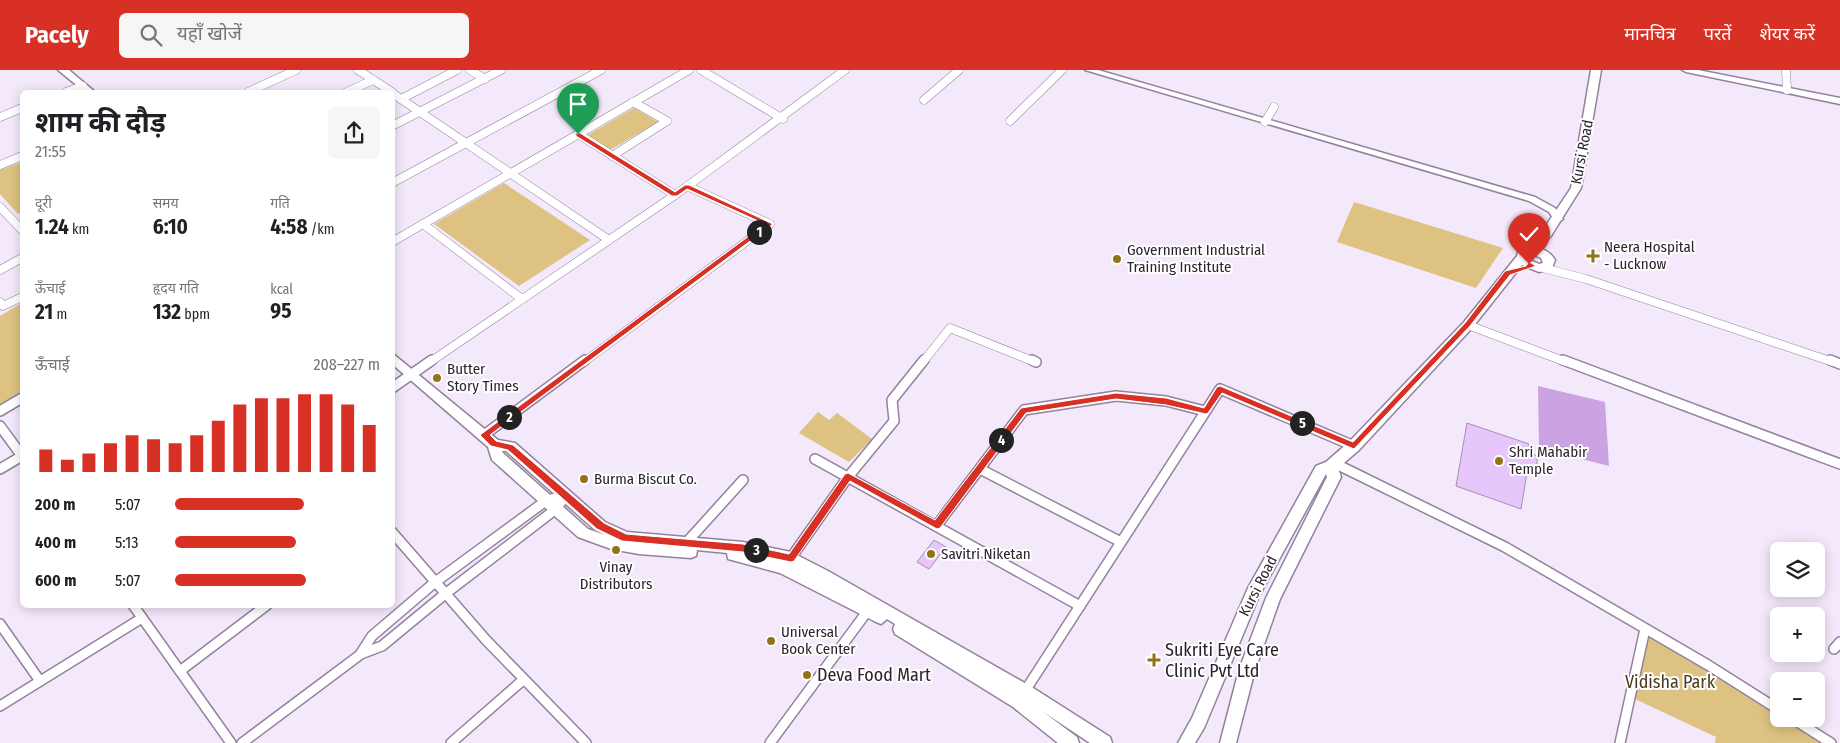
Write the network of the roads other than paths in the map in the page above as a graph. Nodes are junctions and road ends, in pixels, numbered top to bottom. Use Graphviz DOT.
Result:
graph roads {
  1 [pos="63,70"];
  2 [pos="296,70"];
  3 [pos="358,70"];
  4 [pos="457,70"];
  5 [pos="470,70"];
  6 [pos="501,70"];
  7 [pos="601,70"];
  8 [pos="689,70"];
  9 [pos="701,70"];
  10 [pos="845,70"];
  11 [pos="959,70"];
  12 [pos="1062,70"];
  13 [pos="1089,70"];
  14 [pos="1596,70"];
  15 [pos="1686,70"];
  16 [pos="1786,70"];
  17 [pos="485,79"];
  18 [pos="373,80"];
  19 [pos="86,89"];
  20 [pos="252,90"];
  21 [pos="351,90"];
  22 [pos="388,90"];
  23 [pos="1787,90"];
  24 [pos="395,95"];
  25 [pos="401,99"];
  26 [pos="924,100"];
  27 [pos="1840,101"];
  28 [pos="634,102"];
  29 [pos="1274,107"];
  30 [pos="20,109"];
  31 [pos="420,112"];
  32 [pos="0,117"];
  33 [pos="783,119"];
  34 [pos="1010,120"];
  35 [pos="1265,122"];
  36 [pos="395,124"];
  37 [pos="578,134"];
  38 [pos="466,144"];
  39 [pos="612,156"];
  40 [pos="20,157"];
  41 [pos="0,165"];
  42 [pos="510,174"];
  43 [pos="395,181"];
  44 [pos="687,186"];
  45 [pos="675,195"];
  46 [pos="0,207"];
  47 [pos="20,217"];
  48 [pos="1558,219"];
  49 [pos="14,221"];
  50 [pos="423,224"];
  51 [pos="20,228"];
  52 [pos="1547,233"];
  53 [pos="395,240"];
  54 [pos="609,240"];
  55 [pos="1526,254"];
  56 [pos="20,259"];
  57 [pos="1542,262"];
  58 [pos="0,270"];
  59 [pos="1508,273"];
  60 [pos="20,298"];
  61 [pos="522,299"];
  62 [pos="0,302"];
  63 [pos="1468,324"];
  64 [pos="395,360"];
  65 [pos="1036,362"];
  66 [pos="1840,364"];
  67 [pos="412,374"];
  68 [pos="395,386"];
  69 [pos="20,399"];
  70 [pos="0,410"];
  71 [pos="1206,411"];
  72 [pos="0,426"];
  73 [pos="489,440"];
  74 [pos="1354,446"];
  75 [pos="20,453"];
  76 [pos="20,457"];
  77 [pos="815,459"];
  78 [pos="1840,464"];
  79 [pos="1332,465"];
  80 [pos="0,469"];
  81 [pos="980,469"];
  82 [pos="848,476"];
  83 [pos="743,480"];
  84 [pos="566,496"];
  85 [pos="551,504"];
  86 [pos="937,526"];
  87 [pos="395,536"];
  88 [pos="1121,542"];
  89 [pos="686,543"];
  90 [pos="787,563"];
  91 [pos="434,583"];
  92 [pos="445,594"];
  93 [pos="1080,606"];
  94 [pos="135,608"];
  95 [pos="263,608"];
  96 [pos="869,609"];
  97 [pos="142,618"];
  98 [pos="0,624"];
  99 [pos="1645,629"];
  100 [pos="3,635"];
  101 [pos="361,654"];
  102 [pos="180,671"];
  103 [pos="523,680"];
  104 [pos="40,681"];
  105 [pos="1025,691"];
  106 [pos="1770,705"];
  107 [pos="0,706"];
  108 [pos="1806,727"];
  109 [pos="231,743"];
  110 [pos="242,743"];
  111 [pos="451,743"];
  112 [pos="586,743"];
  113 [pos="770,743"];
  114 [pos="1071,743"];
  115 [pos="1104,743"];
  116 [pos="1186,743"];
  117 [pos="1228,743"];
  118 [pos="1620,743"];
  119 [pos="1832,743"];
  1 -- 19 [label="main road"];
  2 -- 20 [label="street"];
  3 -- 18 [label="street"];
  4 -- 25 [label="street"];
  5 -- 17 [label="street"];
  6 -- 17 [label="street"];
  7 -- 38 [label="street"];
  8 -- 28 [label="street"];
  9 -- 33 [label="street"];
  10 -- 33 [label="street"];
  11 -- 26 [label="street"];
  12 -- 34 [label="street"];
  13 -- 35 [label="street"];
  14 -- 48 [label="main road, Kursi Road"];
  15 -- 23 [label="street"];
  16 -- 23 [label="street"];
  17 -- 31 [label="street"];
  18 -- 21 [label="street"];
  18 -- 22 [label="street"];
  23 -- 27 [label="street"];
  24 -- 25 [label="street"];
  25 -- 31 [label="street"];
  28 -- 37 [label="street"];
  28 -- 39 [label="street"];
  29 -- 35 [label="street"];
  30 -- 32 [label="street"];
  31 -- 36 [label="street"];
  31 -- 38 [label="street"];
  33 -- 44 [label="street"];
  35 -- 48 [label="street"];
  37 -- 39 [label="street"];
  37 -- 42 [label="street"];
  38 -- 42 [label="street"];
  38 -- 43 [label="street"];
  39 -- 45 [label="street"];
  40 -- 41 [label="street"];
  42 -- 50 [label="street"];
  42 -- 54 [label="street"];
  44 -- 45 [label="street"];
  44 -- 73 [label="street"];
  45 -- 54 [label="street"];
  46 -- 49 [label="street"];
  47 -- 49 [label="street"];
  48 -- 52 [label="main road, Kursi Road"];
  49 -- 51 [label="street"];
  50 -- 53 [label="street"];
  50 -- 61 [label="street"];
  52 -- 55 [label="main road, Kursi Road"];
  52 -- 57 [label="main road"];
  54 -- 61 [label="street"];
  55 -- 57 [label="main road"];
  55 -- 57 [label="main road"];
  55 -- 59 [label="main road, Kursi Road"];
  56 -- 58 [label="street"];
  57 -- 59 [label="main road"];
  57 -- 66 [label="street"];
  59 -- 63 [label="main road, Kursi Road"];
  60 -- 62 [label="street"];
  61 -- 67 [label="street"];
  63 -- 74 [label="main road, Kursi Road"];
  63 -- 78 [label="street"];
  64 -- 67 [label="main road"];
  65 -- 82 [label="street"];
  67 -- 68 [label="street"];
  67 -- 73 [label="main road"];
  69 -- 70 [label="street"];
  71 -- 74 [label="street"];
  71 -- 81 [label="street"];
  71 -- 88 [label="street"];
  72 -- 75 [label="street"];
  73 -- 84 [label="main road"];
  73 -- 85 [label="main road"];
  74 -- 79 [label="main road, Kursi Road"];
  76 -- 80 [label="street"];
  77 -- 82 [label="street"];
  79 -- 99 [label="street"];
  79 -- 116 [label="main road, Kursi Road"];
  79 -- 117 [label="main road, Kursi Road"];
  81 -- 86 [label="street"];
  81 -- 88 [label="street"];
  82 -- 86 [label="street"];
  82 -- 90 [label="street"];
  83 -- 89 [label="street"];
  84 -- 85 [label="street"];
  84 -- 89 [label="main road"];
  85 -- 90 [label="main road"];
  85 -- 91 [label="street"];
  85 -- 92 [label="street"];
  86 -- 93 [label="street"];
  87 -- 91 [label="street"];
  88 -- 93 [label="street"];
  89 -- 90 [label="main road"];
  90 -- 96 [label="main road"];
  90 -- 105 [label="main road"];
  91 -- 92 [label="street"];
  91 -- 101 [label="street"];
  92 -- 101 [label="street"];
  92 -- 103 [label="street"];
  93 -- 105 [label="street"];
  94 -- 97 [label="street"];
  95 -- 102 [label="street"];
  96 -- 113 [label="street"];
  96 -- 114 [label="main road"];
  97 -- 102 [label="street"];
  97 -- 104 [label="street"];
  98 -- 100 [label="street"];
  99 -- 106 [label="street"];
  99 -- 118 [label="street"];
  100 -- 104 [label="street"];
  101 -- 110 [label="street"];
  102 -- 109 [label="street"];
  103 -- 111 [label="street"];
  103 -- 112 [label="street"];
  104 -- 107 [label="street"];
  105 -- 115 [label="main road"];
  108 -- 119 [label="street"];
}
